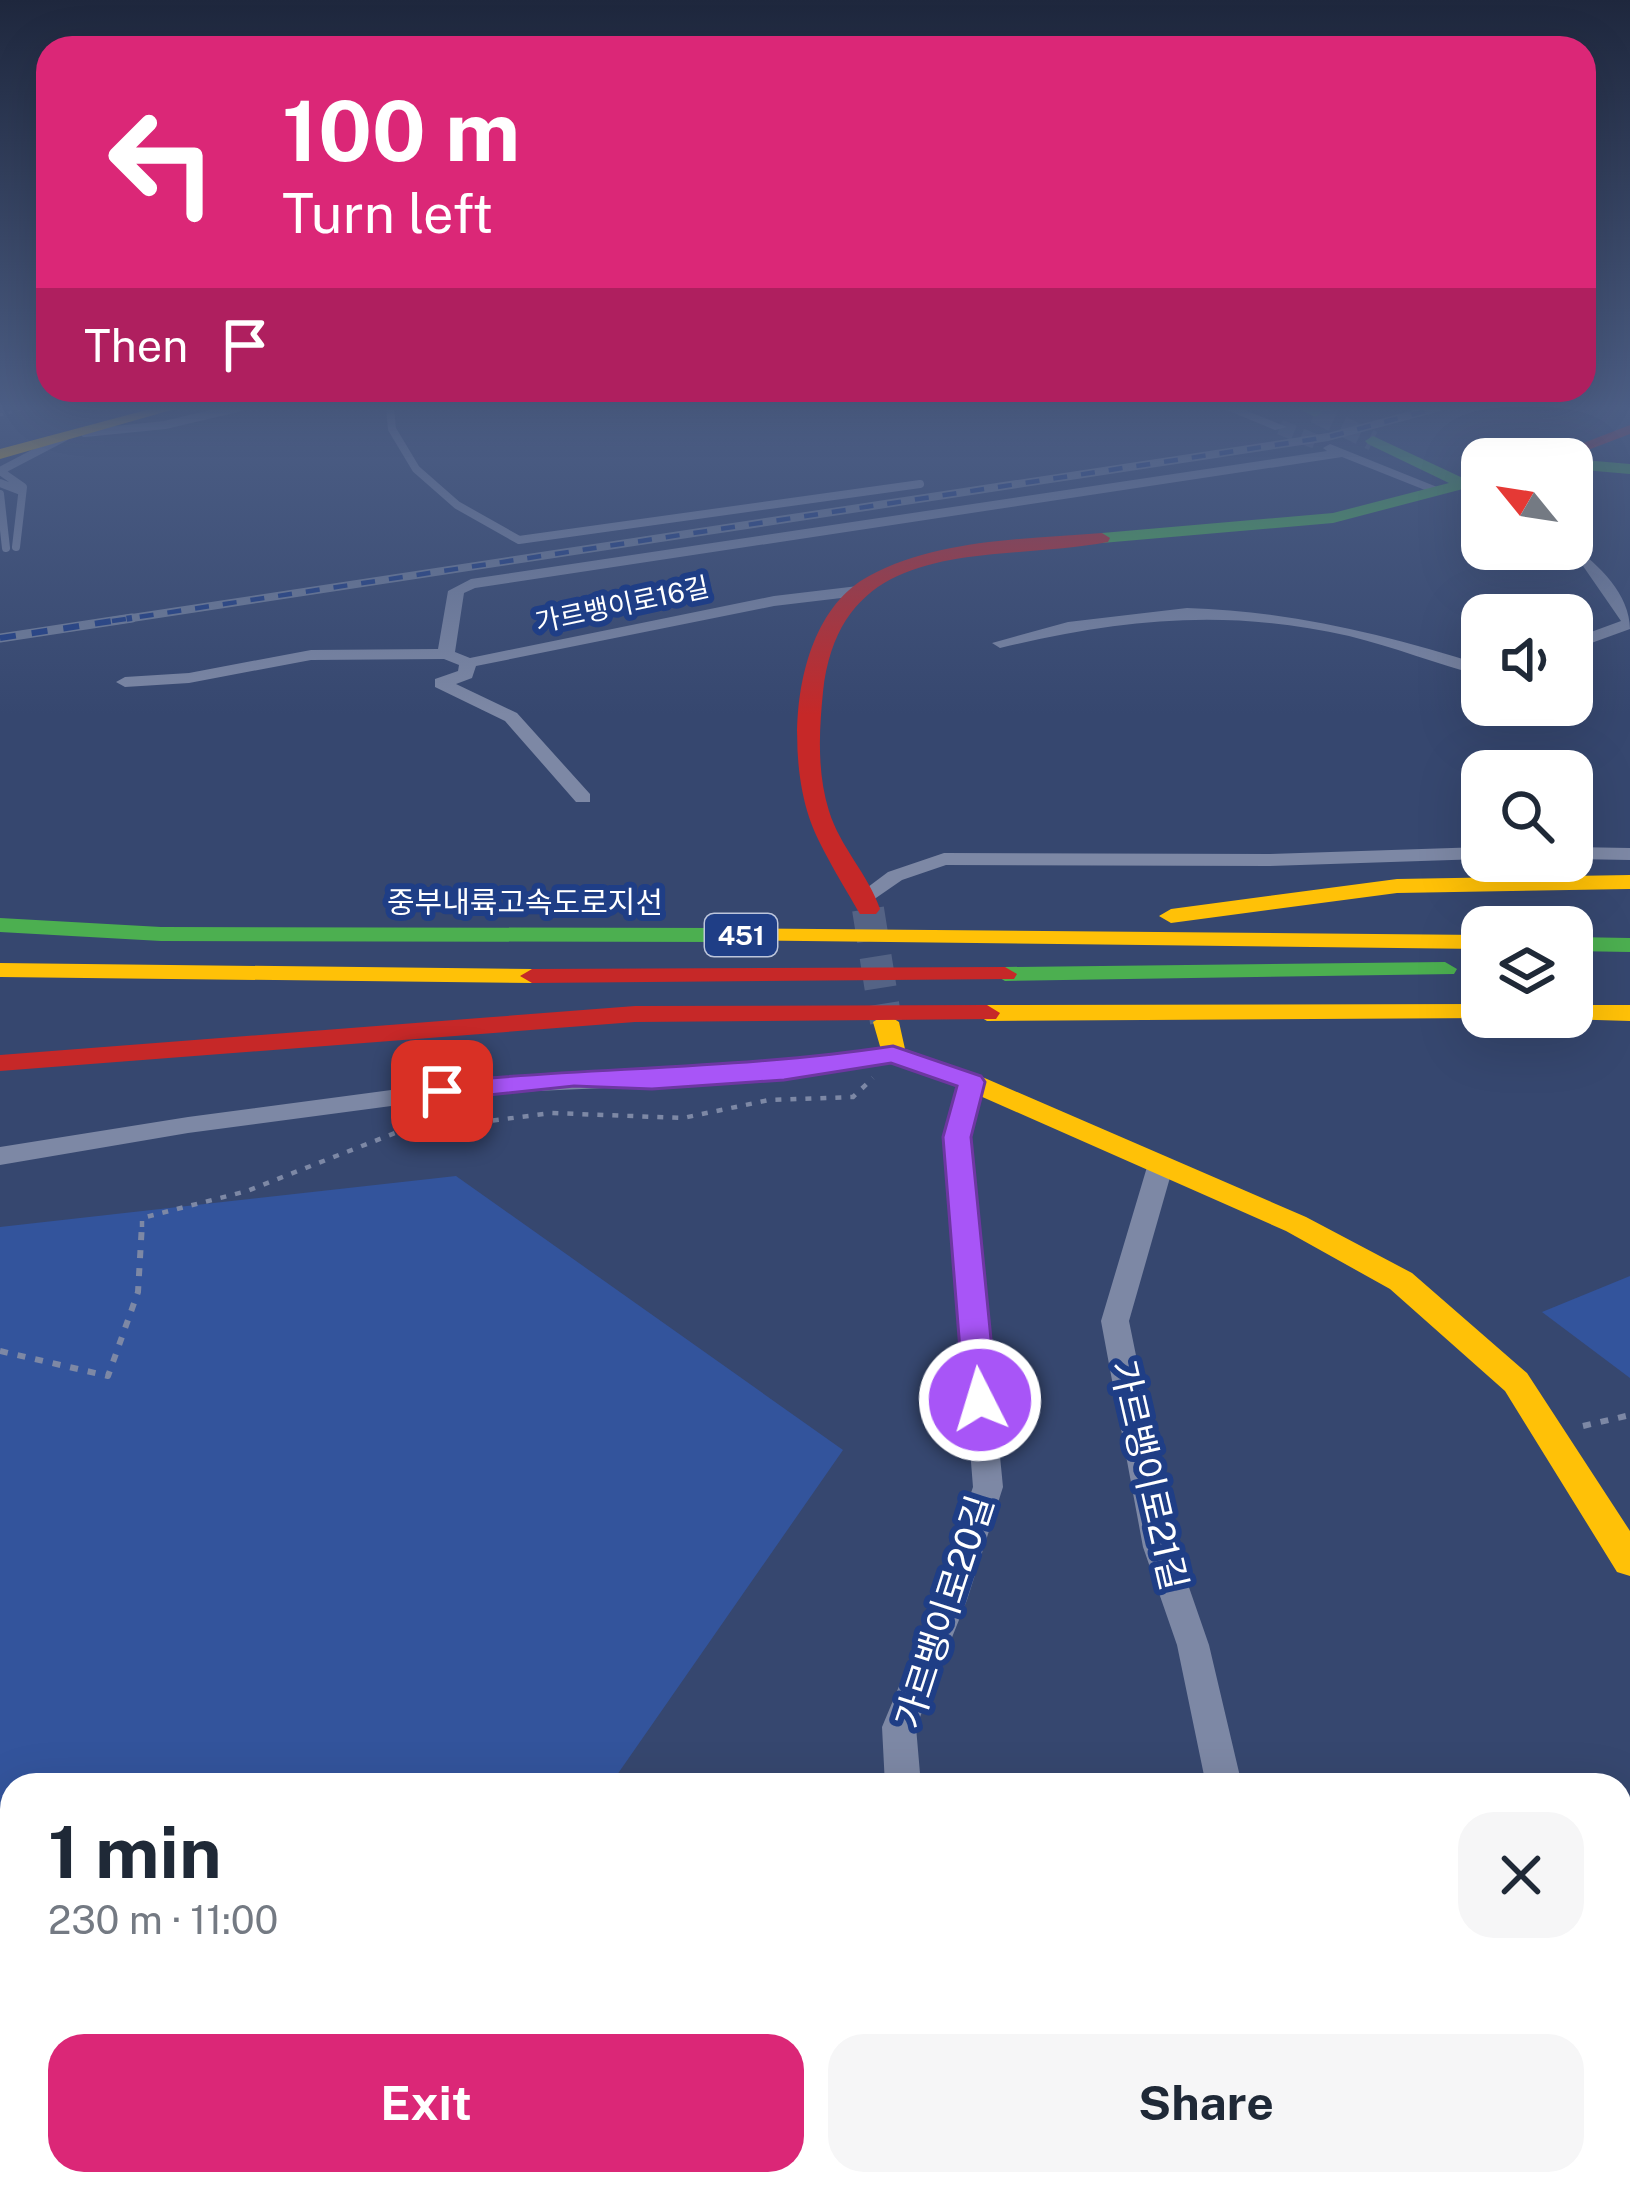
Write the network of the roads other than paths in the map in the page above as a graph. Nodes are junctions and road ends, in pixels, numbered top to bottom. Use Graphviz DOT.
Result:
graph roads {
  1 [pos="4,510"];
  2 [pos="18,510"];
  3 [pos="464,510"];
  4 [pos="732,510"];
  5 [pos="961,510"];
  6 [pos="1365,510"];
  7 [pos="1593,570"];
  8 [pos="858,590"];
  9 [pos="1627,619"];
  10 [pos="1593,635"];
  11 [pos="1000,643"];
  12 [pos="446,654"];
  13 [pos="468,663"];
  14 [pos="1461,665"];
  15 [pos="125,682"];
  16 [pos="584,798"];
  17 [pos="1461,854"];
  18 [pos="1593,854"];
  19 [pos="1630,854"];
  20 [pos="1630,882"];
  21 [pos="867,903"];
  22 [pos="0,925"];
  23 [pos="1027,935"];
  24 [pos="1461,942"];
  25 [pos="1593,944"];
  26 [pos="1630,945"];
  27 [pos="1461,969"];
  28 [pos="0,970"];
  29 [pos="1593,970"];
  30 [pos="1630,971"];
  31 [pos="1461,1012"];
  32 [pos="1593,1013"];
  33 [pos="1630,1013"];
  34 [pos="886,1022"];
  35 [pos="0,1063"];
  36 [pos="886,1063"];
  37 [pos="971,1082"];
  38 [pos="0,1156"];
  39 [pos="1160,1167"];
  40 [pos="1630,1562"];
  41 [pos="902,1773"];
  42 [pos="1221,1773"];
  1 -- 2 [label="lane"];
  3 -- 4 [label="lane"];
  5 -- 12 [label="street"];
  6 -- 8 [label="main road"];
  7 -- 9 [label="street"];
  8 -- 13 [label="street, 가르뱅이로16길"];
  8 -- 21 [label="main road"];
  9 -- 10 [label="street"];
  11 -- 14 [label="street"];
  12 -- 13 [label="street"];
  12 -- 15 [label="street"];
  13 -- 16 [label="street"];
  17 -- 21 [label="street"];
  18 -- 19 [label="street"];
  20 -- 23 [label="main road"];
  22 -- 23 [label="main road, 중부내륙고속도로지선 / 451"];
  23 -- 24 [label="main road, 중부내륙고속도로지선 / 451"];
  25 -- 26 [label="main road"];
  27 -- 28 [label="main road, 451"];
  29 -- 30 [label="main road"];
  31 -- 35 [label="main road"];
  32 -- 33 [label="main road"];
  34 -- 36 [label="main road"];
  36 -- 37 [label="main road"];
  36 -- 38 [label="street"];
  37 -- 39 [label="main road"];
  37 -- 41 [label="street, 가르뱅이로20길"];
  39 -- 40 [label="main road"];
  39 -- 42 [label="street, 가르뱅이로21길"];
}
